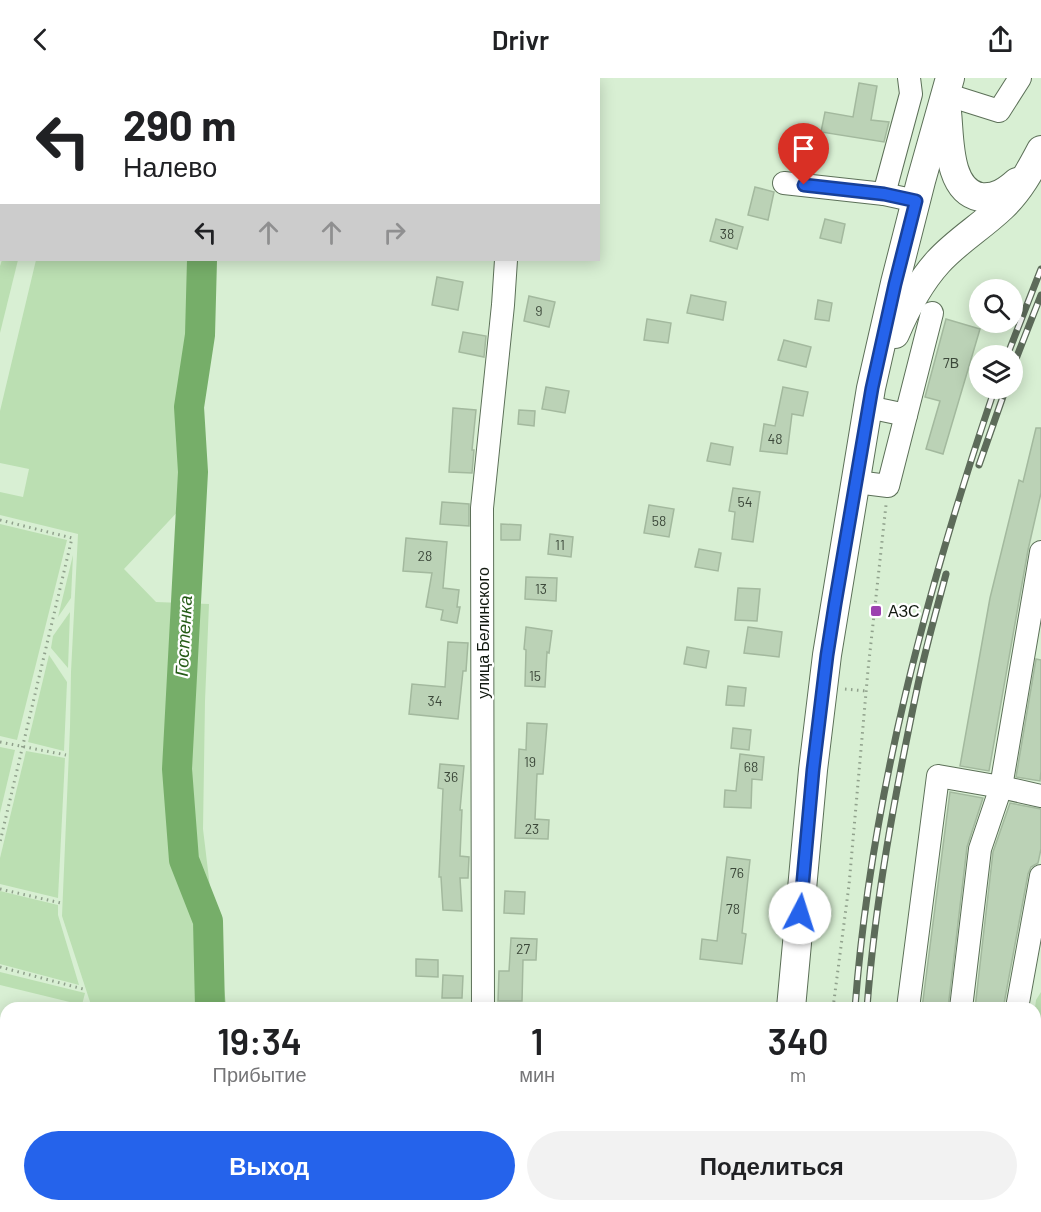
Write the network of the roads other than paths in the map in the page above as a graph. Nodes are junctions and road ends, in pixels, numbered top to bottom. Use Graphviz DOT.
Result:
graph roads {
  1 [pos="909,78"];
  2 [pos="1020,78"];
  3 [pos="940,83"];
  4 [pos="1041,151"];
  5 [pos="784,183"];
  6 [pos="884,194"];
  7 [pos="916,201"];
  8 [pos="506,261"];
  9 [pos="932,314"];
  10 [pos="870,398"];
  11 [pos="906,415"];
  12 [pos="856,482"];
  13 [pos="1041,552"];
  14 [pos="1001,787"];
  15 [pos="1041,796"];
  16 [pos="1041,876"];
  17 [pos="483,1002"];
  18 [pos="792,1002"];
  19 [pos="909,1002"];
  20 [pos="962,1002"];
  21 [pos="1018,1002"];
  1 -- 6 [label="street"];
  2 -- 3 [label="street"];
  3 -- 4 [label="main road"];
  3 -- 7 [label="main road"];
  4 -- 10 [label="main road"];
  5 -- 6 [label="street"];
  6 -- 7 [label="street"];
  7 -- 10 [label="main road"];
  8 -- 17 [label="street, улица Белинского"];
  9 -- 11 [label="street"];
  10 -- 11 [label="street"];
  10 -- 12 [label="main road"];
  11 -- 12 [label="street"];
  12 -- 18 [label="main road"];
  13 -- 14 [label="street"];
  14 -- 15 [label="street"];
  14 -- 19 [label="street"];
  14 -- 20 [label="street"];
  16 -- 21 [label="street"];
}
